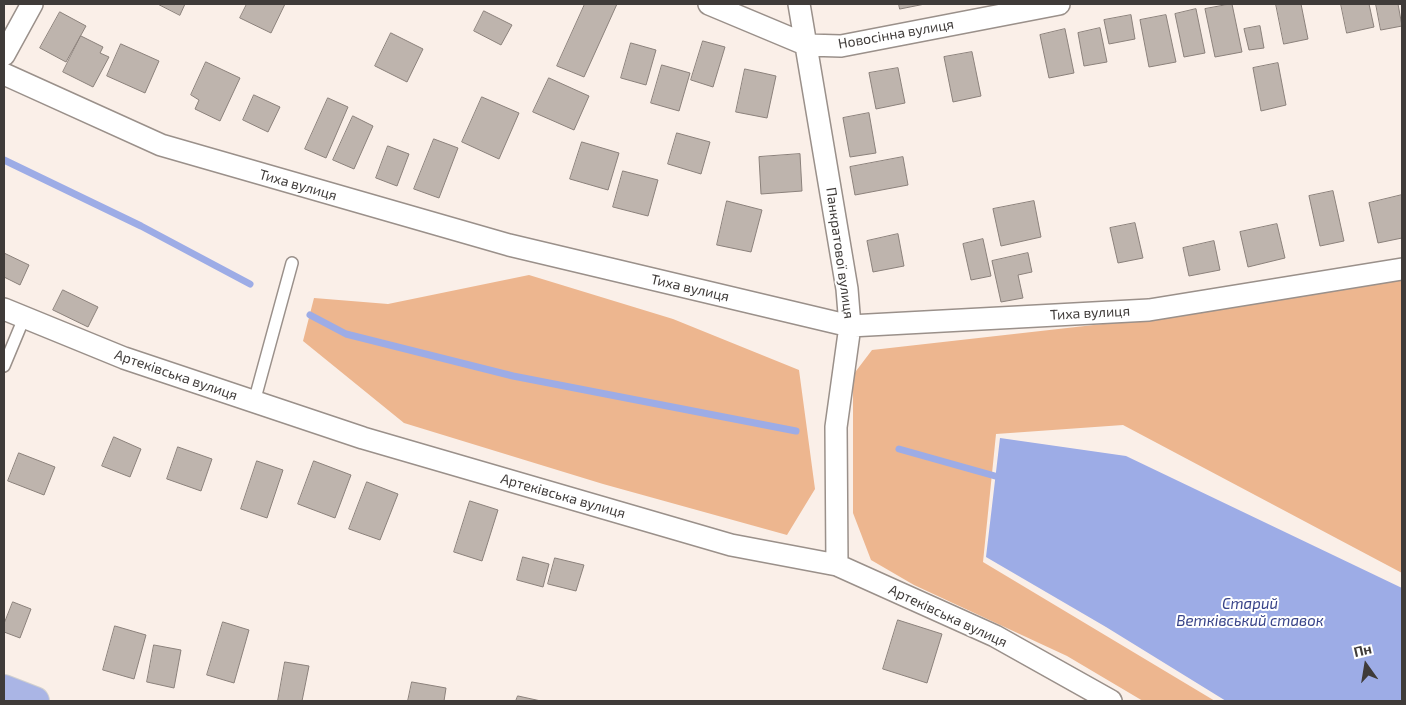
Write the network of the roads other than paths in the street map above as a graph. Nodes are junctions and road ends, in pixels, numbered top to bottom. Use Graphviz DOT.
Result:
graph roads {
  1 [pos="32,4"];
  2 [pos="709,4"];
  3 [pos="800,4"];
  4 [pos="1060,4"];
  5 [pos="807,45"];
  6 [pos="4,55"];
  7 [pos="4,74"];
  8 [pos="292,264"];
  9 [pos="1402,269"];
  10 [pos="4,309"];
  11 [pos="24,318"];
  12 [pos="850,326"];
  13 [pos="4,366"];
  14 [pos="254,402"];
  15 [pos="837,565"];
  16 [pos="4,688"];
  17 [pos="35,701"];
  18 [pos="1111,701"];
  1 -- 6 [label="street"];
  2 -- 5 [label="street, Новосінна вулиця"];
  3 -- 5 [label="street, Панкратової вулиця"];
  4 -- 5 [label="street, Новосінна вулиця"];
  5 -- 12 [label="street, Панкратової вулиця"];
  7 -- 12 [label="street, Тиха вулиця"];
  8 -- 14 [label="lane"];
  9 -- 12 [label="street, Тиха вулиця"];
  10 -- 11 [label="street, Артеківська вулиця"];
  11 -- 13 [label="lane"];
  11 -- 14 [label="street, Артеківська вулиця"];
  12 -- 15 [label="street, Панкратової вулиця"];
  14 -- 15 [label="street, Артеківська вулиця"];
  15 -- 18 [label="street, Артеківська вулиця"];
  16 -- 17 [label="main road"];
}
